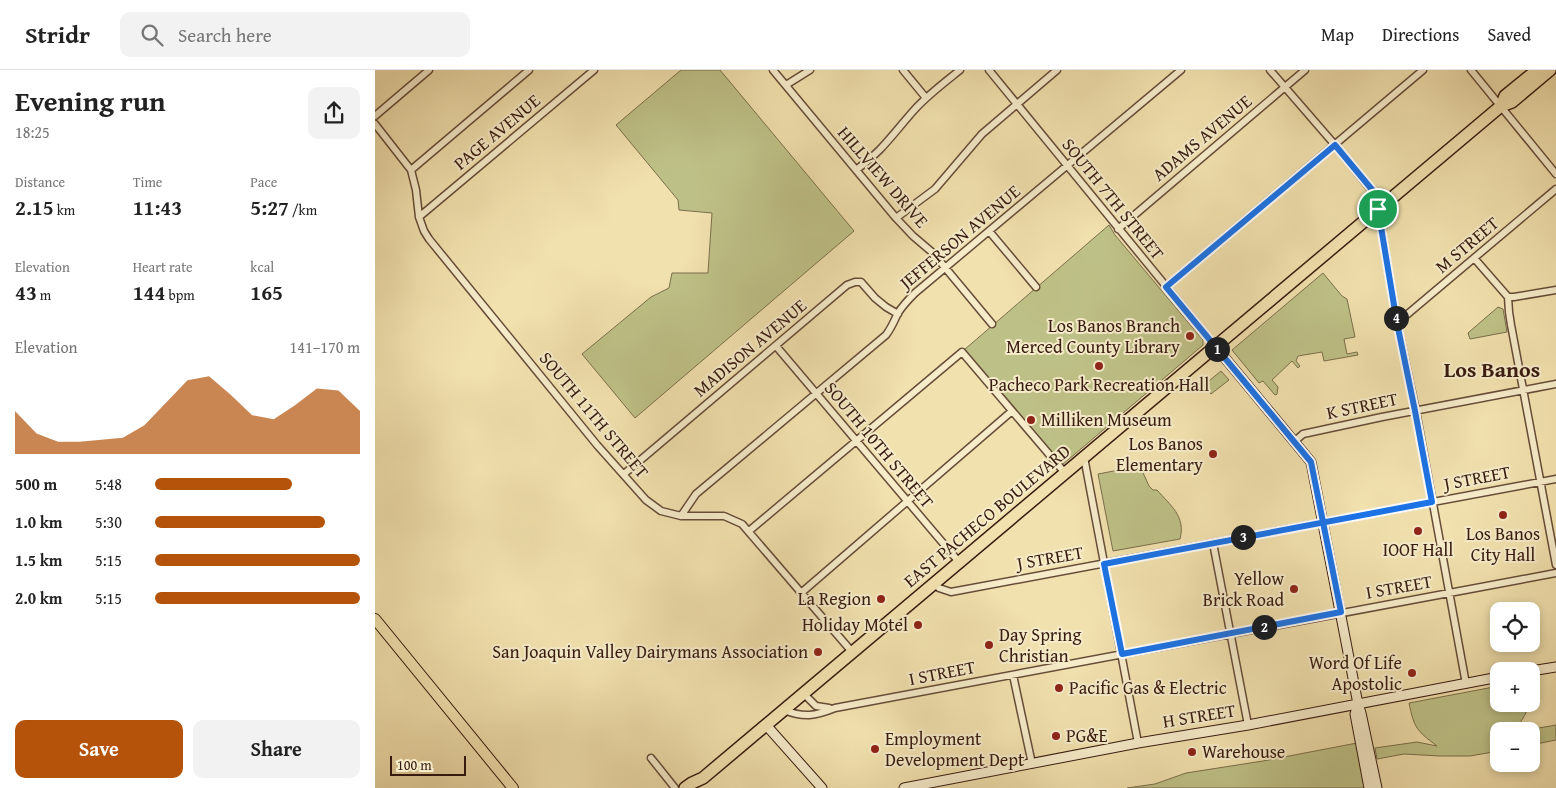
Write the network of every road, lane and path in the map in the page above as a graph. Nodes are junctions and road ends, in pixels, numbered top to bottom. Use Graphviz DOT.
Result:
graph roads {
  1 [pos="429,70"];
  2 [pos="529,70"];
  3 [pos="594,70"];
  4 [pos="773,70"];
  5 [pos="810,70"];
  6 [pos="903,70"];
  7 [pos="960,70"];
  8 [pos="989,70"];
  9 [pos="1057,70"];
  10 [pos="1181,70"];
  11 [pos="1270,70"];
  12 [pos="1305,70"];
  13 [pos="1423,70"];
  14 [pos="1471,70"];
  15 [pos="1537,70"];
  16 [pos="1544,70"];
  17 [pos="1550,70"];
  18 [pos="786,86"];
  19 [pos="1530,87"];
  20 [pos="1284,88"];
  21 [pos="926,98"];
  22 [pos="1017,105"];
  23 [pos="1501,106"];
  24 [pos="375,116"];
  25 [pos="375,124"];
  26 [pos="1335,145"];
  27 [pos="1067,166"];
  28 [pos="411,170"];
  29 [pos="856,170"];
  30 [pos="1556,174"];
  31 [pos="1556,189"];
  32 [pos="1378,209"];
  33 [pos="419,217"];
  34 [pos="896,218"];
  35 [pos="1118,228"];
  36 [pos="989,231"];
  37 [pos="1475,258"];
  38 [pos="945,267"];
  39 [pos="1036,287"];
  40 [pos="1166,287"];
  41 [pos="1556,290"];
  42 [pos="1508,297"];
  43 [pos="898,314"];
  44 [pos="1397,323"];
  45 [pos="991,324"];
  46 [pos="776,346"];
  47 [pos="1215,346"];
  48 [pos="1556,384"];
  49 [pos="1523,391"];
  50 [pos="816,394"];
  51 [pos="1012,411"];
  52 [pos="1415,411"];
  53 [pos="856,441"];
  54 [pos="1295,441"];
  55 [pos="1084,457"];
  56 [pos="1065,473"];
  57 [pos="624,474"];
  58 [pos="1556,479"];
  59 [pos="1540,482"];
  60 [pos="907,501"];
  61 [pos="1432,502"];
  62 [pos="681,516"];
  63 [pos="1324,522"];
  64 [pos="749,531"];
  65 [pos="1213,543"];
  66 [pos="959,562"];
  67 [pos="1104,564"];
  68 [pos="1556,565"];
  69 [pos="1556,573"];
  70 [pos="935,584"];
  71 [pos="801,593"];
  72 [pos="1449,593"];
  73 [pos="1341,612"];
  74 [pos="375,619"];
  75 [pos="1232,633"];
  76 [pos="853,653"];
  77 [pos="1122,654"];
  78 [pos="1556,667"];
  79 [pos="1540,670"];
  80 [pos="1013,675"];
  81 [pos="1490,680"];
  82 [pos="1466,684"];
  83 [pos="804,694"];
  84 [pos="1358,704"];
  85 [pos="835,708"];
  86 [pos="784,710"];
  87 [pos="1248,724"];
  88 [pos="766,725"];
  89 [pos="1138,743"];
  90 [pos="651,758"];
  91 [pos="1032,764"];
  92 [pos="701,783"];
  93 [pos="513,788"];
  94 [pos="675,788"];
  95 [pos="685,788"];
  96 [pos="822,788"];
  97 [pos="904,788"];
  98 [pos="1369,788"];
  99 [pos="1377,788"];
  1 -- 24 [label="street"];
  2 -- 28 [label="street"];
  3 -- 33 [label="street, PAGE AVENUE"];
  4 -- 18 [label="street, HILLVIEW DRIVE"];
  5 -- 18 [label="street"];
  6 -- 21 [label="street"];
  7 -- 21 [label="street"];
  8 -- 22 [label="street, SOUTH 7TH STREET"];
  9 -- 22 [label="street"];
  10 -- 27 [label="street, JEFFERSON AVENUE"];
  11 -- 20 [label="street"];
  12 -- 20 [label="street, ADAMS AVENUE"];
  13 -- 26 [label="street"];
  14 -- 23 [label="street"];
  15 -- 23 [label="highway, EAST PACHECO BOULEVARD"];
  16 -- 19 [label="highway"];
  17 -- 19 [label="highway, EAST PACHECO BOULEVARD"];
  18 -- 29 [label="street, HILLVIEW DRIVE"];
  19 -- 23 [label="highway, EAST PACHECO BOULEVARD"];
  20 -- 26 [label="street"];
  20 -- 35 [label="street, ADAMS AVENUE"];
  21 -- 29 [label="street"];
  22 -- 27 [label="street, SOUTH 7TH STREET"];
  22 -- 34 [label="street"];
  23 -- 30 [label="street"];
  23 -- 32 [label="highway, EAST PACHECO BOULEVARD"];
  25 -- 28 [label="street, SOUTH 11TH STREET"];
  26 -- 32 [label="street"];
  26 -- 40 [label="street"];
  27 -- 35 [label="street, SOUTH 7TH STREET"];
  27 -- 36 [label="street, JEFFERSON AVENUE"];
  28 -- 33 [label="street, SOUTH 11TH STREET"];
  29 -- 34 [label="street, HILLVIEW DRIVE"];
  31 -- 37 [label="street, M STREET"];
  32 -- 44 [label="street"];
  32 -- 47 [label="highway, EAST PACHECO BOULEVARD"];
  33 -- 57 [label="street, SOUTH 11TH STREET"];
  34 -- 38 [label="street, HILLVIEW DRIVE"];
  35 -- 40 [label="street, SOUTH 7TH STREET"];
  36 -- 38 [label="street, JEFFERSON AVENUE"];
  36 -- 39 [label="street"];
  37 -- 42 [label="street"];
  37 -- 44 [label="street, M STREET"];
  38 -- 43 [label="street, JEFFERSON AVENUE"];
  38 -- 45 [label="street, HILLVIEW DRIVE"];
  40 -- 47 [label="street, SOUTH 7TH STREET"];
  41 -- 42 [label="street"];
  42 -- 49 [label="street"];
  43 -- 46 [label="street, MADISON AVENUE"];
  43 -- 50 [label="street, JEFFERSON AVENUE"];
  44 -- 52 [label="street"];
  46 -- 50 [label="street, SOUTH 10TH STREET"];
  46 -- 57 [label="street, MADISON AVENUE"];
  47 -- 54 [label="street"];
  47 -- 55 [label="highway, EAST PACHECO BOULEVARD"];
  48 -- 49 [label="street, K STREET"];
  49 -- 52 [label="street, K STREET"];
  49 -- 59 [label="street"];
  50 -- 53 [label="street, SOUTH 10TH STREET"];
  50 -- 62 [label="street, JEFFERSON AVENUE"];
  51 -- 53 [label="street"];
  51 -- 56 [label="street"];
  51 -- 60 [label="street"];
  52 -- 54 [label="street, K STREET"];
  52 -- 61 [label="street"];
  53 -- 60 [label="street, SOUTH 10TH STREET"];
  53 -- 64 [label="street"];
  54 -- 63 [label="street"];
  55 -- 56 [label="highway, EAST PACHECO BOULEVARD"];
  55 -- 67 [label="street"];
  56 -- 66 [label="highway, EAST PACHECO BOULEVARD"];
  57 -- 62 [label="street, SOUTH 11TH STREET"];
  58 -- 59 [label="street, J STREET"];
  59 -- 61 [label="street, J STREET"];
  59 -- 68 [label="street"];
  60 -- 66 [label="street, SOUTH 10TH STREET"];
  60 -- 71 [label="street"];
  61 -- 63 [label="street, J STREET"];
  61 -- 72 [label="street"];
  62 -- 64 [label="street, SOUTH 11TH STREET"];
  63 -- 65 [label="street, J STREET"];
  63 -- 73 [label="street"];
  64 -- 71 [label="street, SOUTH 11TH STREET"];
  65 -- 67 [label="street, J STREET"];
  65 -- 75 [label="street"];
  66 -- 70 [label="highway, EAST PACHECO BOULEVARD"];
  67 -- 70 [label="street, J STREET"];
  67 -- 77 [label="street"];
  69 -- 72 [label="street, I STREET"];
  70 -- 76 [label="highway, EAST PACHECO BOULEVARD"];
  71 -- 76 [label="street, SOUTH 11TH STREET"];
  72 -- 73 [label="street, I STREET"];
  72 -- 82 [label="street"];
  73 -- 75 [label="street, I STREET"];
  73 -- 84 [label="street"];
  74 -- 93 [label="main road"];
  75 -- 77 [label="street, I STREET"];
  75 -- 87 [label="street"];
  76 -- 83 [label="highway, EAST PACHECO BOULEVARD"];
  77 -- 80 [label="street, I STREET"];
  77 -- 89 [label="street"];
  78 -- 79 [label="street"];
  80 -- 85 [label="street, I STREET"];
  80 -- 91 [label="street"];
  81 -- 82 [label="street, H STREET"];
  82 -- 84 [label="street, H STREET"];
  83 -- 85 [label="street, I STREET"];
  83 -- 86 [label="highway, EAST PACHECO BOULEVARD"];
  84 -- 87 [label="street, H STREET"];
  84 -- 98 [label="street"];
  84 -- 99 [label="street"];
  85 -- 86 [label="street, I STREET"];
  86 -- 88 [label="highway, EAST PACHECO BOULEVARD"];
  87 -- 89 [label="street, H STREET"];
  88 -- 92 [label="highway, EAST PACHECO BOULEVARD"];
  88 -- 96 [label="street"];
  89 -- 91 [label="street, H STREET"];
  90 -- 94 [label="street"];
  91 -- 97 [label="street, H STREET"];
  92 -- 95 [label="highway, EAST PACHECO BOULEVARD"];
}
